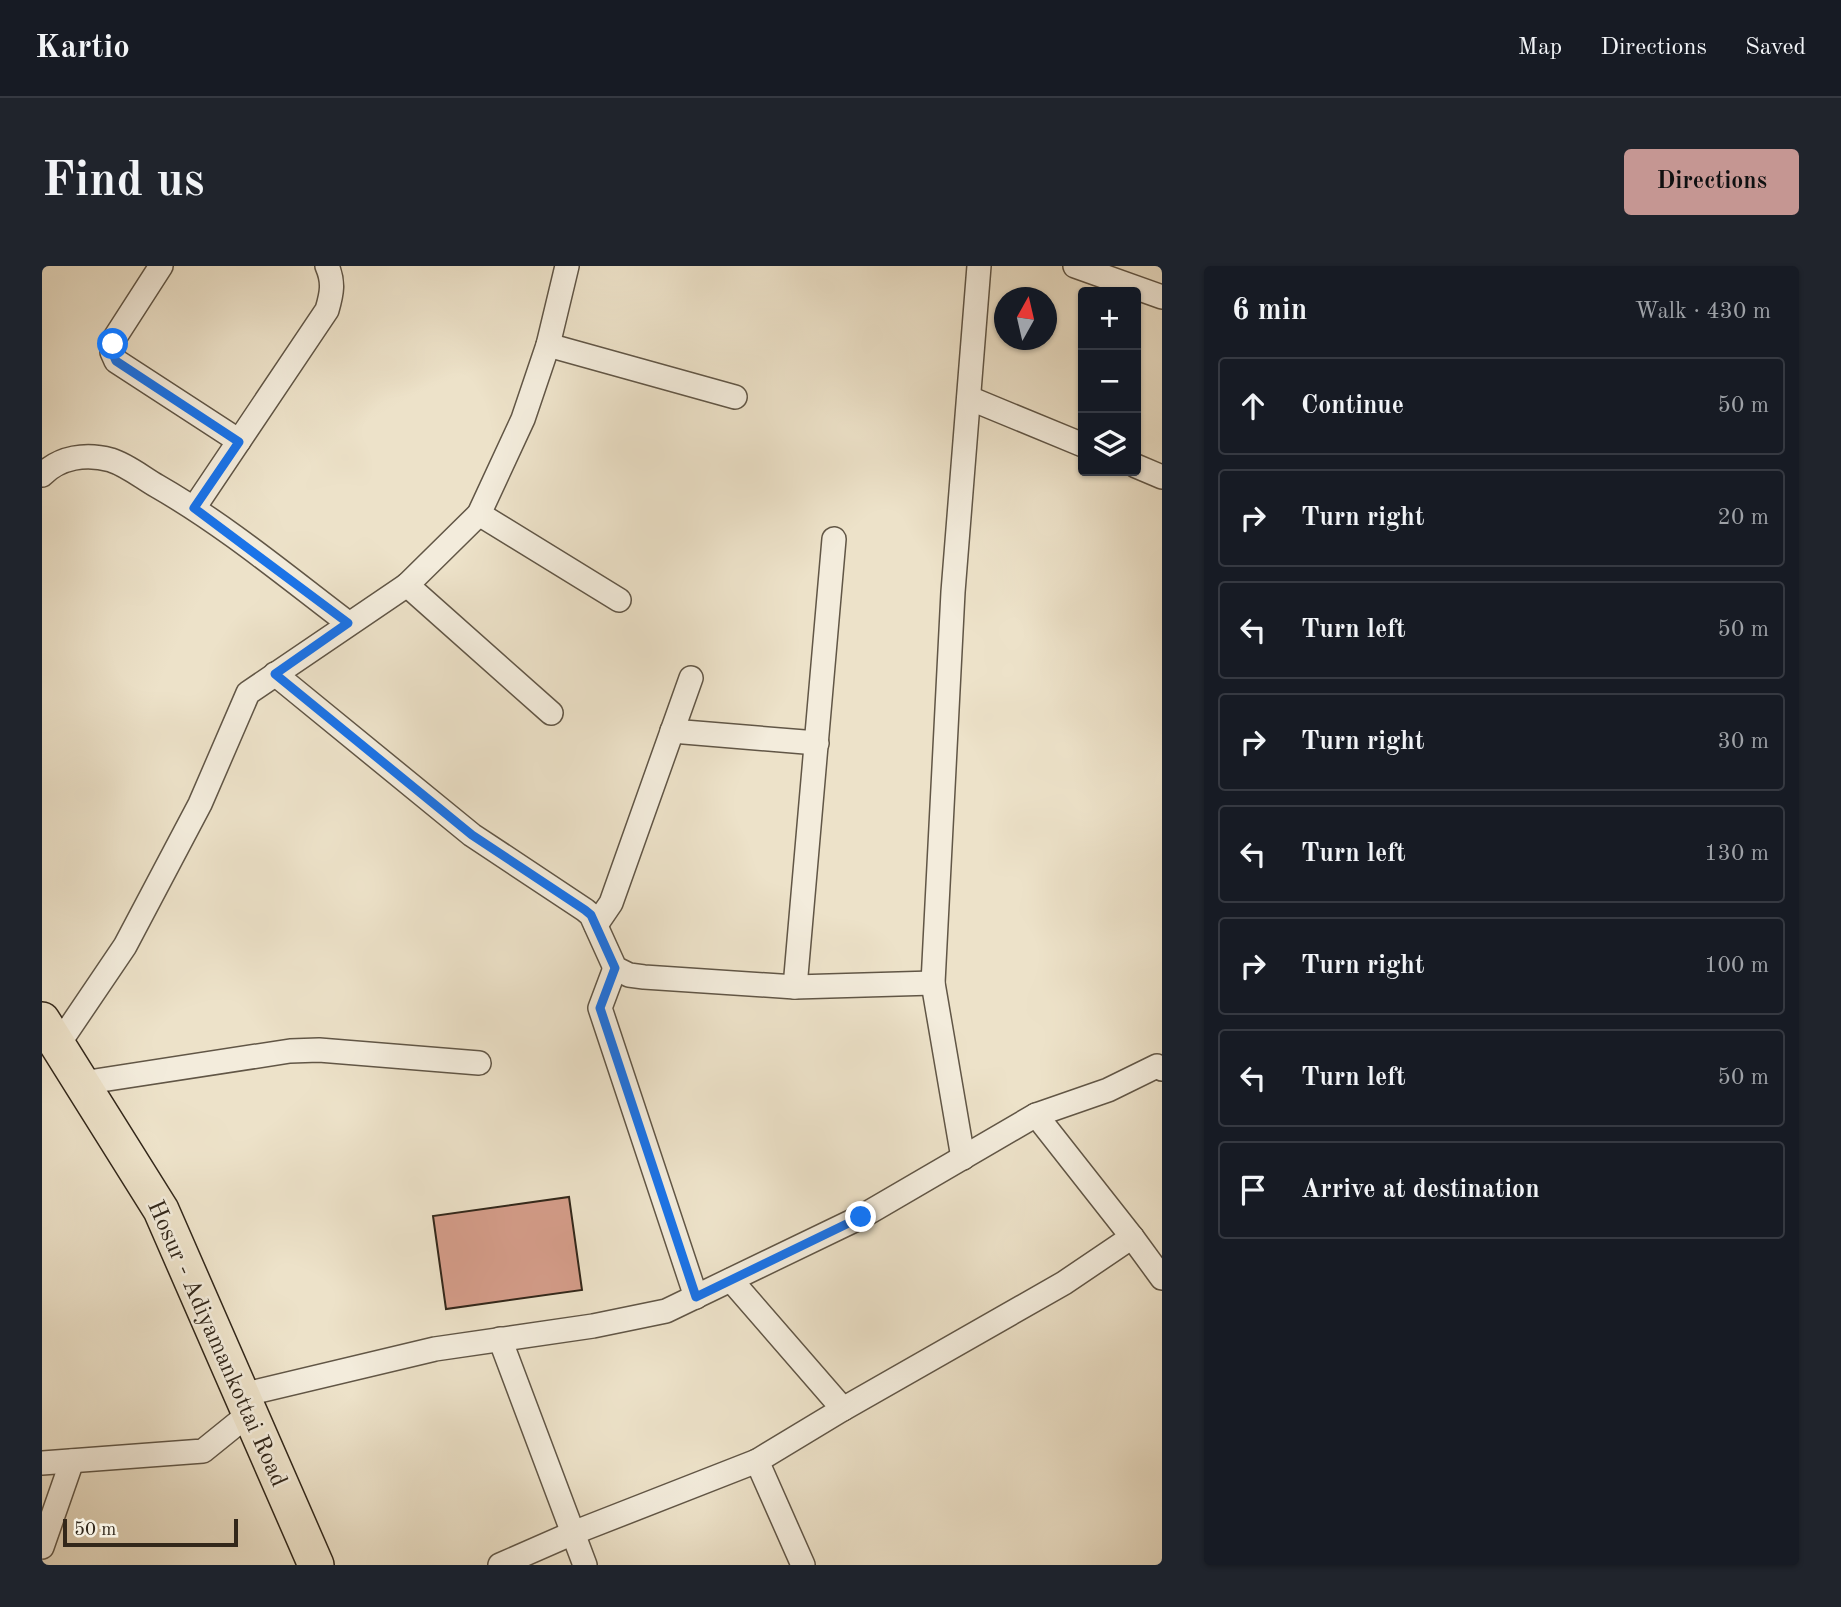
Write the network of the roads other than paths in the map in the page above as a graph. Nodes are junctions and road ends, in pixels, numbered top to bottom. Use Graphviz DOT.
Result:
graph roads {
  1 [pos="162,266"];
  2 [pos="327,266"];
  3 [pos="567,266"];
  4 [pos="979,266"];
  5 [pos="1075,266"];
  6 [pos="1158,290"];
  7 [pos="548,345"];
  8 [pos="735,397"];
  9 [pos="969,398"];
  10 [pos="239,442"];
  11 [pos="1078,442"];
  12 [pos="1141,468"];
  13 [pos="42,475"];
  14 [pos="1162,477"];
  15 [pos="194,508"];
  16 [pos="479,514"];
  17 [pos="834,538"];
  18 [pos="407,585"];
  19 [pos="619,600"];
  20 [pos="348,623"];
  21 [pos="275,674"];
  22 [pos="691,678"];
  23 [pos="551,713"];
  24 [pos="672,731"];
  25 [pos="817,743"];
  26 [pos="596,925"];
  27 [pos="615,968"];
  28 [pos="933,983"];
  29 [pos="795,987"];
  30 [pos="50,1033"];
  31 [pos="479,1063"];
  32 [pos="1160,1067"];
  33 [pos="82,1083"];
  34 [pos="1036,1115"];
  35 [pos="962,1158"];
  36 [pos="1132,1237"];
  37 [pos="1162,1278"];
  38 [pos="731,1280"];
  39 [pos="696,1297"];
  40 [pos="500,1339"];
  41 [pos="246,1404"];
  42 [pos="843,1409"];
  43 [pos="72,1461"];
  44 [pos="757,1461"];
  45 [pos="42,1463"];
  46 [pos="573,1533"];
  47 [pos="42,1547"];
  48 [pos="316,1565"];
  49 [pos="500,1565"];
  50 [pos="585,1565"];
  51 [pos="803,1565"];
  1 -- 10 [label="street"];
  2 -- 10 [label="street"];
  3 -- 7 [label="street"];
  4 -- 9 [label="street"];
  5 -- 6 [label="street"];
  7 -- 8 [label="street"];
  7 -- 16 [label="street"];
  9 -- 11 [label="street"];
  9 -- 28 [label="street"];
  10 -- 15 [label="street"];
  12 -- 14 [label="street"];
  13 -- 15 [label="street"];
  15 -- 20 [label="street"];
  16 -- 18 [label="street"];
  16 -- 19 [label="street"];
  17 -- 25 [label="street"];
  18 -- 20 [label="street"];
  18 -- 23 [label="street"];
  20 -- 21 [label="street"];
  21 -- 26 [label="street"];
  21 -- 30 [label="street"];
  22 -- 24 [label="street"];
  24 -- 25 [label="street"];
  24 -- 26 [label="street"];
  25 -- 29 [label="street"];
  26 -- 27 [label="street"];
  27 -- 29 [label="street"];
  27 -- 39 [label="street"];
  28 -- 29 [label="street"];
  28 -- 35 [label="street"];
  30 -- 33 [label="highway, Hosur - Adiyamankottai Road"];
  31 -- 33 [label="street"];
  32 -- 34 [label="street"];
  33 -- 41 [label="highway, Hosur - Adiyamankottai Road"];
  34 -- 35 [label="street"];
  34 -- 36 [label="street"];
  35 -- 38 [label="street"];
  36 -- 37 [label="street"];
  36 -- 42 [label="street"];
  38 -- 39 [label="street"];
  38 -- 42 [label="street"];
  39 -- 40 [label="street"];
  40 -- 41 [label="street"];
  40 -- 46 [label="street"];
  41 -- 43 [label="street"];
  41 -- 48 [label="highway, Hosur - Adiyamankottai Road"];
  42 -- 44 [label="street"];
  43 -- 45 [label="street"];
  43 -- 47 [label="street"];
  44 -- 46 [label="street"];
  44 -- 51 [label="street"];
  46 -- 49 [label="street"];
  46 -- 50 [label="street"];
}
